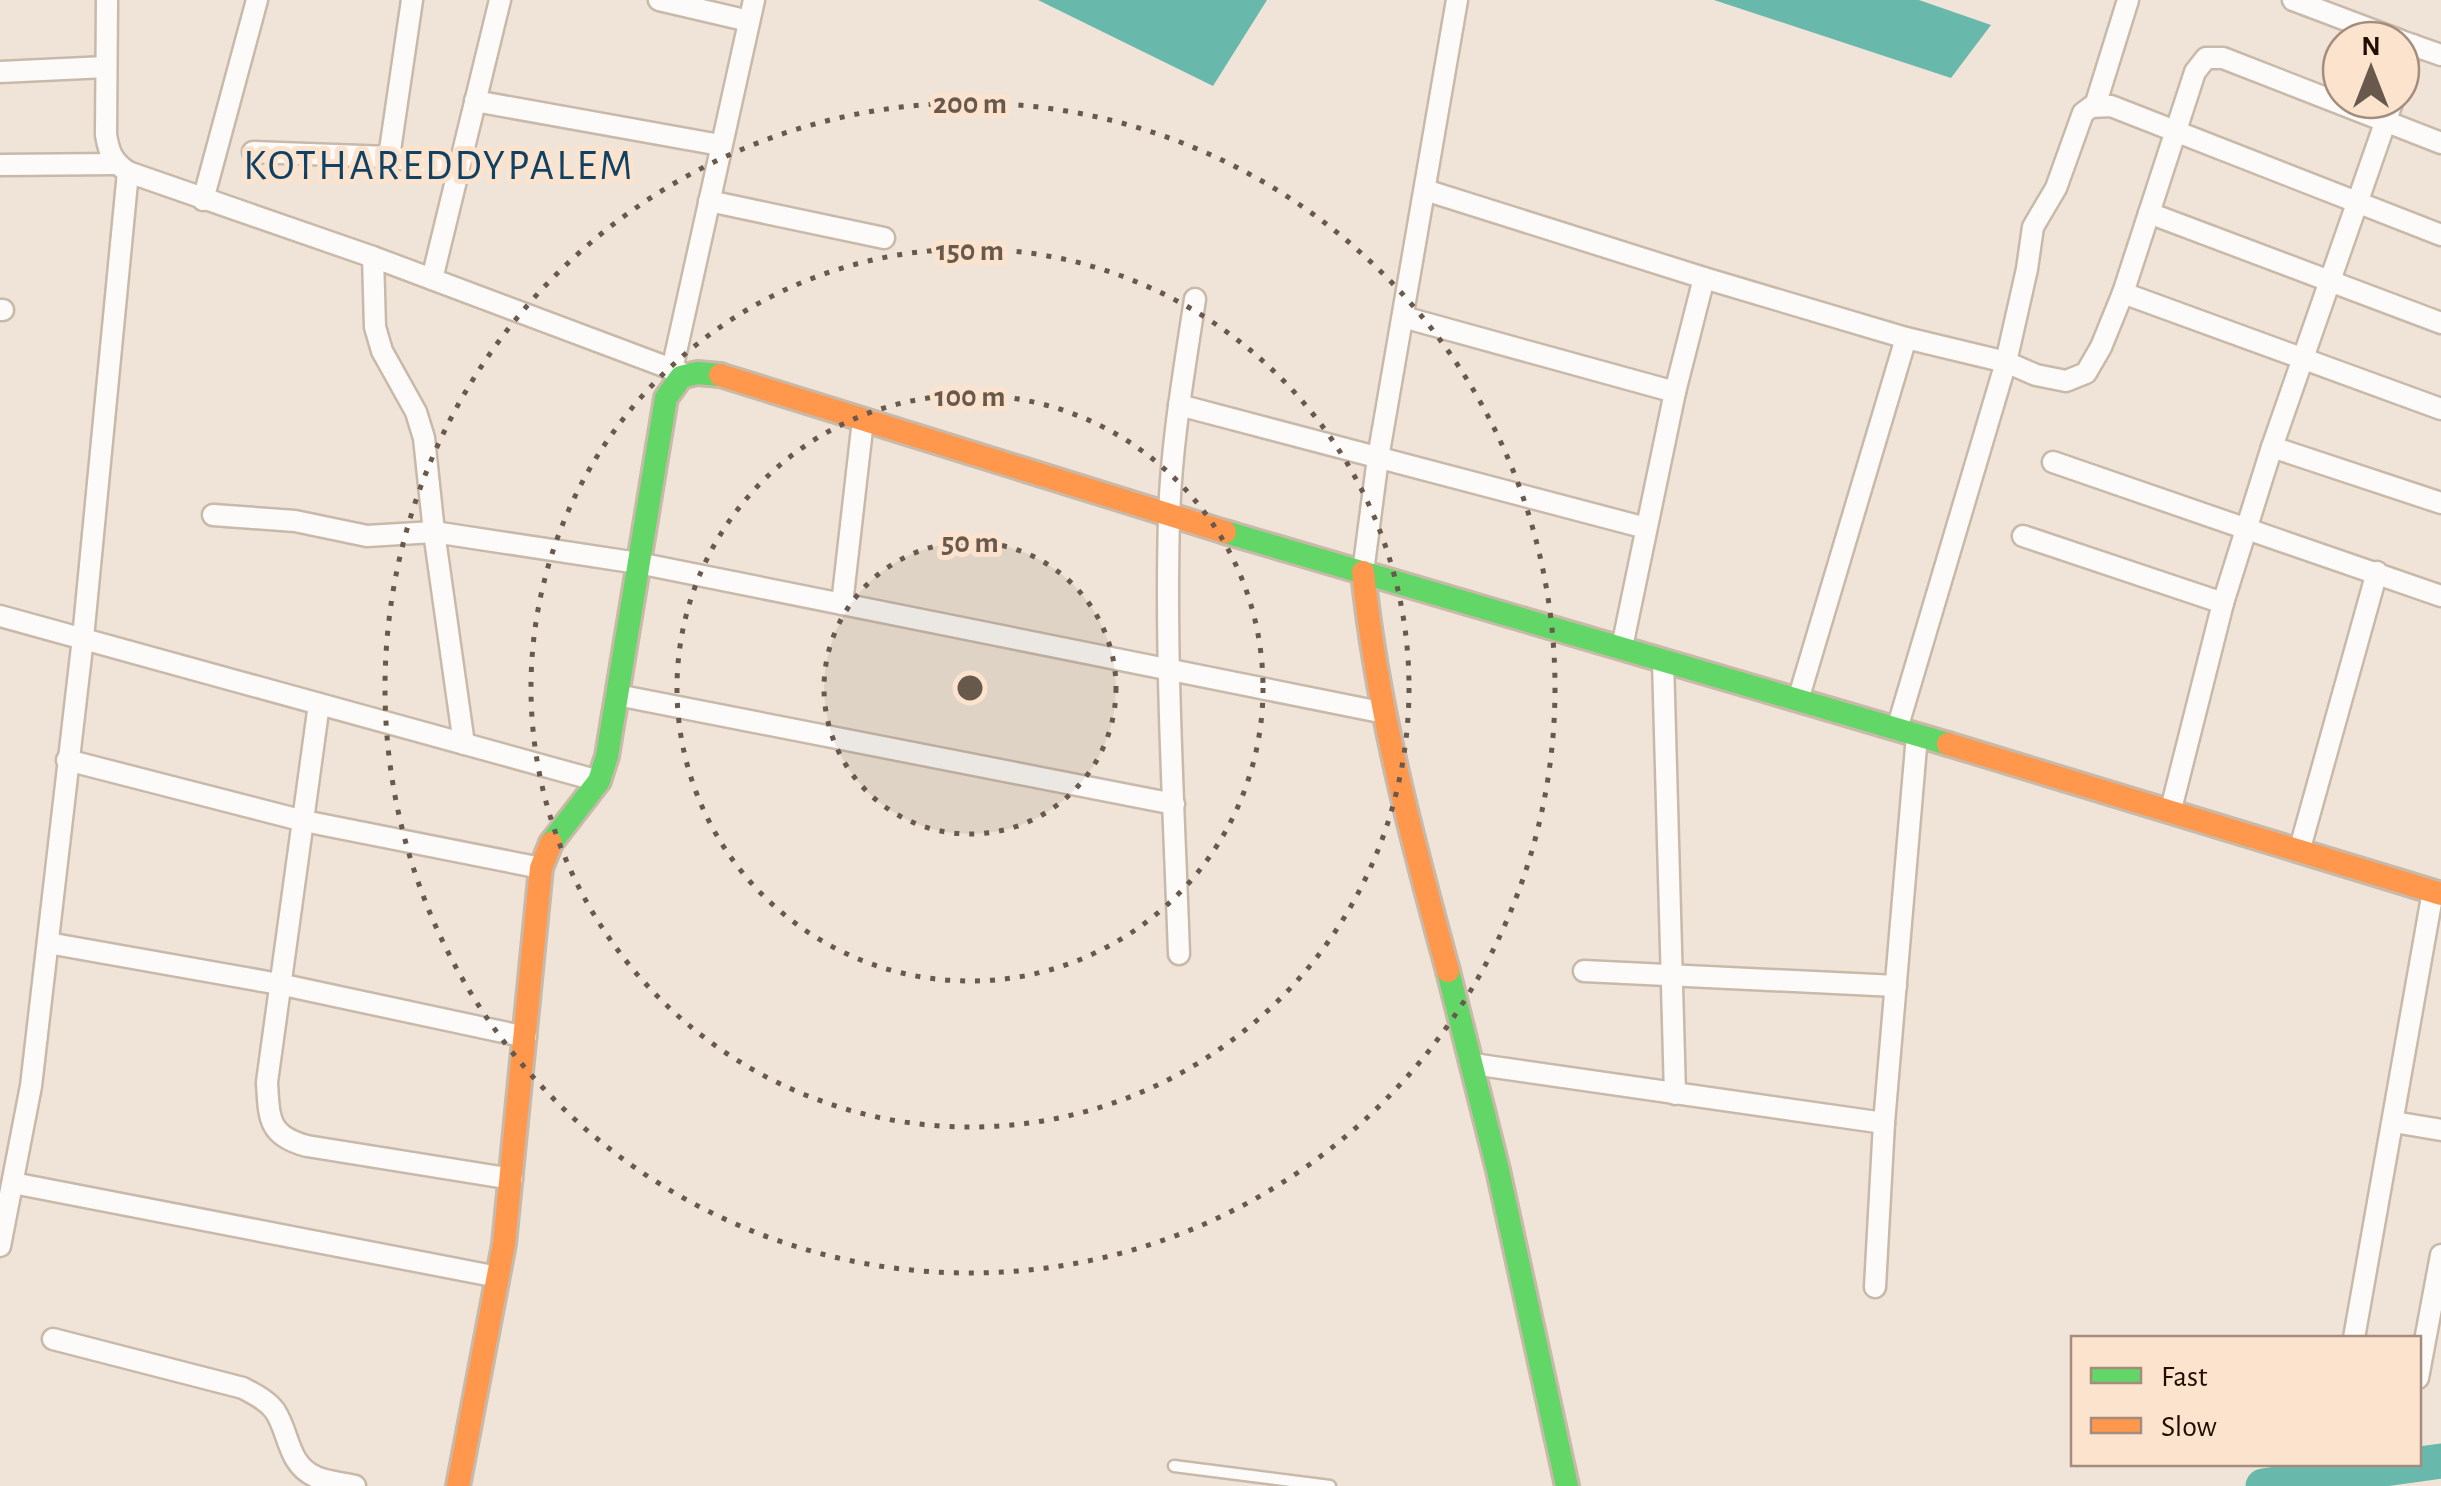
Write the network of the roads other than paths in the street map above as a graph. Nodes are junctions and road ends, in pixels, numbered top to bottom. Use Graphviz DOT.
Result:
graph roads {
  1 [pos="106,0"];
  2 [pos="257,0"];
  3 [pos="412,0"];
  4 [pos="500,0"];
  5 [pos="659,0"];
  6 [pos="754,0"];
  7 [pos="1458,0"];
  8 [pos="2128,0"];
  9 [pos="2293,0"];
  10 [pos="2346,20"];
  11 [pos="749,21"];
  12 [pos="106,67"];
  13 [pos="0,72"];
  14 [pos="475,100"];
  15 [pos="2095,106"];
  16 [pos="2386,121"];
  17 [pos="2174,130"];
  18 [pos="2441,143"];
  19 [pos="720,144"];
  20 [pos="253,152"];
  21 [pos="389,157"];
  22 [pos="0,166"];
  23 [pos="122,168"];
  24 [pos="459,168"];
  25 [pos="1425,190"];
  26 [pos="203,200"];
  27 [pos="708,201"];
  28 [pos="2356,203"];
  29 [pos="2149,213"];
  30 [pos="2441,235"];
  31 [pos="884,238"];
  32 [pos="373,256"];
  33 [pos="1704,278"];
  34 [pos="432,279"];
  35 [pos="2327,282"];
  36 [pos="2122,293"];
  37 [pos="1196,299"];
  38 [pos="1403,316"];
  39 [pos="2441,323"];
  40 [pos="1906,338"];
  41 [pos="2300,360"];
  42 [pos="2006,362"];
  43 [pos="678,372"];
  44 [pos="1675,392"];
  45 [pos="1179,404"];
  46 [pos="2441,409"];
  47 [pos="864,420"];
  48 [pos="2272,447"];
  49 [pos="1378,458"];
  50 [pos="2054,462"];
  51 [pos="2441,503"];
  52 [pos="213,515"];
  53 [pos="1169,515"];
  54 [pos="2248,527"];
  55 [pos="1646,528"];
  56 [pos="434,532"];
  57 [pos="2024,536"];
  58 [pos="638,563"];
  59 [pos="1363,572"];
  60 [pos="2377,572"];
  61 [pos="2441,596"];
  62 [pos="842,604"];
  63 [pos="2223,604"];
  64 [pos="0,616"];
  65 [pos="83,638"];
  66 [pos="1622,648"];
  67 [pos="1663,660"];
  68 [pos="1167,670"];
  69 [pos="617,695"];
  70 [pos="1798,700"];
  71 [pos="319,704"];
  72 [pos="1380,712"];
  73 [pos="1907,732"];
  74 [pos="464,744"];
  75 [pos="67,760"];
  76 [pos="599,781"];
  77 [pos="1174,804"];
  78 [pos="2172,809"];
  79 [pos="304,821"];
  80 [pos="2300,848"];
  81 [pos="542,868"];
  82 [pos="2437,892"];
  83 [pos="48,943"];
  84 [pos="1179,954"];
  85 [pos="1584,971"];
  86 [pos="1673,975"];
  87 [pos="279,984"];
  88 [pos="1896,986"];
  89 [pos="526,1037"];
  90 [pos="1473,1064"];
  91 [pos="1674,1094"];
  92 [pos="2394,1122"];
  93 [pos="1884,1123"];
  94 [pos="2441,1130"];
  95 [pos="512,1179"];
  96 [pos="13,1183"];
  97 [pos="0,1246"];
  98 [pos="2441,1255"];
  99 [pos="498,1277"];
  100 [pos="1876,1287"];
  101 [pos="2354,1336"];
  102 [pos="53,1339"];
  103 [pos="2421,1362"];
  104 [pos="1174,1466"];
  105 [pos="355,1486"];
  106 [pos="458,1486"];
  107 [pos="1330,1486"];
  108 [pos="1567,1486"];
  1 -- 12 [label="street"];
  2 -- 26 [label="street"];
  3 -- 21 [label="street"];
  4 -- 14 [label="street"];
  5 -- 11 [label="street"];
  6 -- 11 [label="street"];
  7 -- 25 [label="street"];
  8 -- 15 [label="street"];
  9 -- 10 [label="street"];
  11 -- 19 [label="street"];
  12 -- 13 [label="street"];
  12 -- 23 [label="street"];
  14 -- 19 [label="street"];
  14 -- 24 [label="street"];
  15 -- 17 [label="street"];
  15 -- 42 [label="street"];
  16 -- 17 [label="street"];
  16 -- 18 [label="street"];
  16 -- 28 [label="street"];
  17 -- 28 [label="street"];
  17 -- 29 [label="street"];
  19 -- 27 [label="street"];
  20 -- 21 [label="street"];
  21 -- 24 [label="street"];
  22 -- 23 [label="street"];
  23 -- 26 [label="street"];
  23 -- 65 [label="street"];
  24 -- 34 [label="street"];
  25 -- 33 [label="street"];
  25 -- 38 [label="street"];
  26 -- 32 [label="street"];
  27 -- 31 [label="street"];
  27 -- 43 [label="street"];
  28 -- 30 [label="street"];
  28 -- 35 [label="street"];
  29 -- 35 [label="street"];
  29 -- 36 [label="street"];
  32 -- 34 [label="street"];
  32 -- 56 [label="street"];
  33 -- 40 [label="street"];
  33 -- 44 [label="street"];
  34 -- 43 [label="street"];
  35 -- 39 [label="street"];
  35 -- 41 [label="street"];
  36 -- 41 [label="street"];
  36 -- 42 [label="street"];
  37 -- 45 [label="street"];
  38 -- 44 [label="street"];
  38 -- 49 [label="street"];
  40 -- 42 [label="street"];
  40 -- 70 [label="street"];
  41 -- 46 [label="street"];
  41 -- 48 [label="street"];
  42 -- 73 [label="street"];
  43 -- 47 [label="street"];
  43 -- 58 [label="street"];
  44 -- 55 [label="street"];
  45 -- 49 [label="street"];
  45 -- 53 [label="street"];
  47 -- 53 [label="street"];
  47 -- 62 [label="street"];
  48 -- 51 [label="street"];
  48 -- 54 [label="street"];
  49 -- 55 [label="street"];
  49 -- 59 [label="street"];
  50 -- 54 [label="street"];
  52 -- 56 [label="street"];
  53 -- 59 [label="street"];
  53 -- 68 [label="street"];
  54 -- 60 [label="street"];
  54 -- 63 [label="street"];
  55 -- 66 [label="street"];
  56 -- 58 [label="street"];
  56 -- 74 [label="street"];
  57 -- 63 [label="street"];
  58 -- 62 [label="street"];
  58 -- 69 [label="street"];
  59 -- 66 [label="street"];
  59 -- 72 [label="street"];
  60 -- 61 [label="street"];
  60 -- 80 [label="street"];
  62 -- 68 [label="street"];
  63 -- 78 [label="street"];
  64 -- 65 [label="street"];
  65 -- 71 [label="street"];
  65 -- 75 [label="street"];
  66 -- 67 [label="street"];
  67 -- 70 [label="street"];
  67 -- 86 [label="street"];
  68 -- 72 [label="street"];
  68 -- 77 [label="street"];
  69 -- 76 [label="street"];
  69 -- 77 [label="street"];
  70 -- 73 [label="street"];
  71 -- 74 [label="street"];
  71 -- 79 [label="street"];
  72 -- 90 [label="street"];
  73 -- 78 [label="street"];
  73 -- 88 [label="street"];
  74 -- 76 [label="street"];
  75 -- 79 [label="street"];
  75 -- 83 [label="street"];
  76 -- 81 [label="street"];
  77 -- 84 [label="street"];
  78 -- 80 [label="street"];
  79 -- 81 [label="street"];
  79 -- 87 [label="street"];
  80 -- 82 [label="street"];
  81 -- 89 [label="street"];
  82 -- 92 [label="street"];
  83 -- 87 [label="street"];
  83 -- 96 [label="street"];
  85 -- 86 [label="street"];
  86 -- 88 [label="street"];
  86 -- 91 [label="street"];
  87 -- 89 [label="street"];
  87 -- 95 [label="street"];
  88 -- 93 [label="street"];
  89 -- 95 [label="street"];
  90 -- 91 [label="street"];
  90 -- 108 [label="street"];
  91 -- 93 [label="street"];
  92 -- 94 [label="street"];
  92 -- 101 [label="street"];
  93 -- 100 [label="street"];
  95 -- 99 [label="street"];
  96 -- 97 [label="street"];
  96 -- 99 [label="street"];
  98 -- 103 [label="street"];
  99 -- 106 [label="street"];
  102 -- 105 [label="street"];
  104 -- 107 [label="lane"];
}
